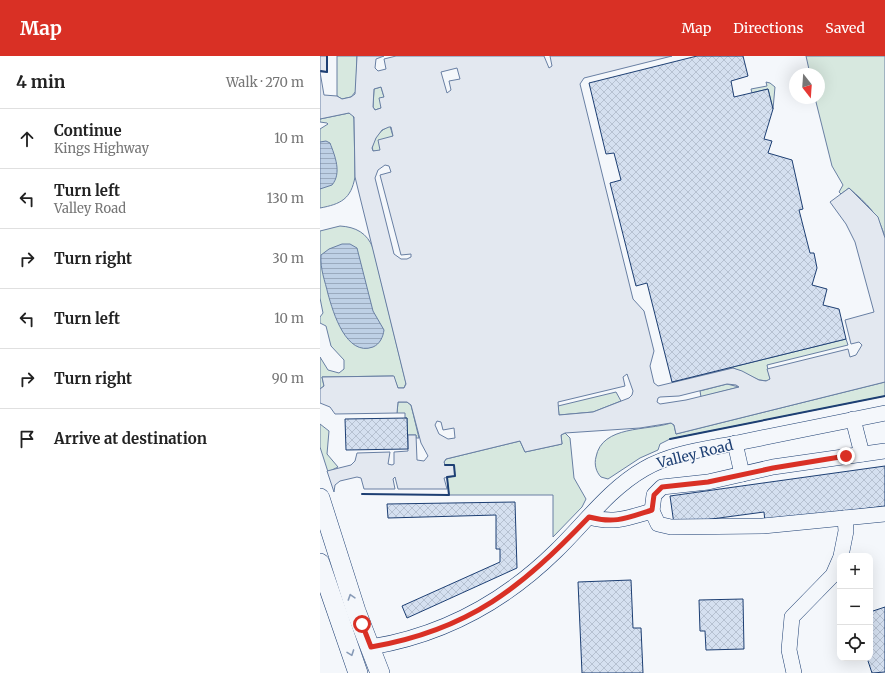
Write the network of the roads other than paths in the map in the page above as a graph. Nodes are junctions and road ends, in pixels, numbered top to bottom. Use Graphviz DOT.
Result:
graph roads {
  1 [pos="885,413"];
  2 [pos="853,419"];
  3 [pos="735,443"];
  4 [pos="885,451"];
  5 [pos="862,454"];
  6 [pos="742,474"];
  7 [pos="320,498"];
  8 [pos="652,510"];
  9 [pos="885,514"];
  10 [pos="589,517"];
  11 [pos="845,518"];
  12 [pos="841,553"];
  13 [pos="320,563"];
  14 [pos="837,565"];
  15 [pos="371,647"];
  16 [pos="358,673"];
  17 [pos="380,673"];
  18 [pos="794,673"];
  1 -- 2 [label="street, Valley Road"];
  2 -- 3 [label="street, Valley Road"];
  2 -- 5 [label="street"];
  3 -- 6 [label="street"];
  3 -- 10 [label="street, Valley Road"];
  4 -- 5 [label="street"];
  5 -- 6 [label="street"];
  6 -- 8 [label="street"];
  15 -- 7 [label="main road, one-way"];
  8 -- 10 [label="street"];
  8 -- 11 [label="street"];
  9 -- 11 [label="street"];
  10 -- 15 [label="street, Valley Road"];
  11 -- 12 [label="street"];
  13 -- 16 [label="main road, one-way"];
  14 -- 18 [label="street"];
  15 -- 17 [label="main road"];
}
